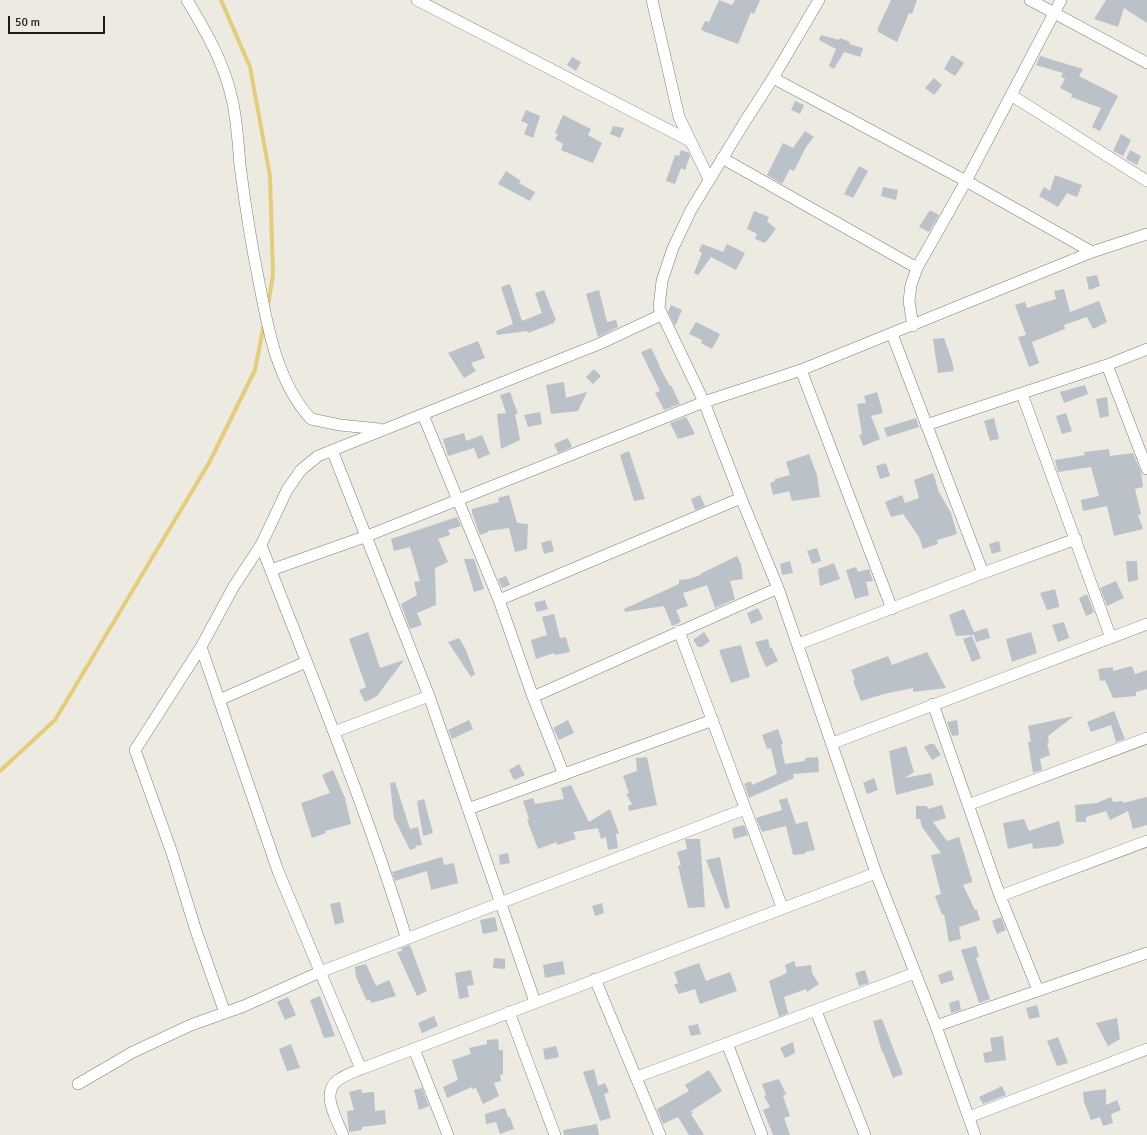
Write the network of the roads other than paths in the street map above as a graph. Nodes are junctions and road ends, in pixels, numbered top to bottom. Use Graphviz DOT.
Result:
graph roads {
  1 [pos="187,0"];
  2 [pos="418,0"];
  3 [pos="652,0"];
  4 [pos="1030,0"];
  5 [pos="1061,0"];
  6 [pos="816,1"];
  7 [pos="1054,13"];
  8 [pos="1147,63"];
  9 [pos="773,78"];
  10 [pos="1011,95"];
  11 [pos="690,141"];
  12 [pos="722,158"];
  13 [pos="709,179"];
  14 [pos="966,181"];
  15 [pos="1147,181"];
  16 [pos="1147,234"];
  17 [pos="1092,252"];
  18 [pos="917,268"];
  19 [pos="661,315"];
  20 [pos="913,326"];
  21 [pos="892,334"];
  22 [pos="1147,349"];
  23 [pos="1107,365"];
  24 [pos="801,370"];
  25 [pos="1022,394"];
  26 [pos="704,402"];
  27 [pos="423,415"];
  28 [pos="926,425"];
  29 [pos="382,429"];
  30 [pos="332,450"];
  31 [pos="1147,469"];
  32 [pos="741,498"];
  33 [pos="457,500"];
  34 [pos="367,536"];
  35 [pos="1076,539"];
  36 [pos="261,545"];
  37 [pos="271,570"];
  38 [pos="983,572"];
  39 [pos="778,588"];
  40 [pos="499,600"];
  41 [pos="892,609"];
  42 [pos="1147,624"];
  43 [pos="679,631"];
  44 [pos="1110,638"];
  45 [pos="799,644"];
  46 [pos="201,647"];
  47 [pos="306,662"];
  48 [pos="429,696"];
  49 [pos="533,697"];
  50 [pos="218,700"];
  51 [pos="933,704"];
  52 [pos="713,720"];
  53 [pos="334,732"];
  54 [pos="1147,738"];
  55 [pos="833,743"];
  56 [pos="564,775"];
  57 [pos="968,805"];
  58 [pos="468,809"];
  59 [pos="745,810"];
  60 [pos="1147,841"];
  61 [pos="876,873"];
  62 [pos="1000,896"];
  63 [pos="500,902"];
  64 [pos="782,907"];
  65 [pos="406,938"];
  66 [pos="1147,953"];
  67 [pos="320,972"];
  68 [pos="915,973"];
  69 [pos="595,979"];
  70 [pos="1038,990"];
  71 [pos="535,1002"];
  72 [pos="816,1011"];
  73 [pos="509,1012"];
  74 [pos="225,1013"];
  75 [pos="936,1026"];
  76 [pos="727,1043"];
  77 [pos="1147,1048"];
  78 [pos="414,1049"];
  79 [pos="361,1069"];
  80 [pos="637,1077"];
  81 [pos="78,1084"];
  82 [pos="969,1117"];
  83 [pos="343,1135"];
  84 [pos="448,1135"];
  85 [pos="555,1135"];
  86 [pos="660,1135"];
  87 [pos="762,1135"];
  88 [pos="865,1135"];
  89 [pos="975,1135"];
  1 -- 29 [label="street"];
  2 -- 11 [label="street"];
  3 -- 11 [label="street"];
  4 -- 7 [label="street"];
  5 -- 7 [label="street"];
  6 -- 9 [label="street"];
  7 -- 8 [label="street"];
  7 -- 10 [label="street"];
  9 -- 12 [label="street"];
  9 -- 14 [label="street"];
  10 -- 14 [label="street"];
  10 -- 15 [label="street"];
  11 -- 13 [label="street"];
  12 -- 13 [label="street"];
  12 -- 18 [label="street"];
  13 -- 19 [label="street"];
  14 -- 17 [label="street"];
  14 -- 18 [label="street"];
  16 -- 17 [label="street"];
  17 -- 20 [label="street"];
  18 -- 20 [label="street"];
  19 -- 26 [label="street"];
  19 -- 27 [label="street"];
  20 -- 21 [label="street"];
  21 -- 24 [label="street"];
  21 -- 28 [label="street"];
  22 -- 23 [label="street"];
  23 -- 25 [label="street"];
  23 -- 31 [label="street"];
  24 -- 26 [label="street"];
  24 -- 41 [label="street"];
  25 -- 28 [label="street"];
  25 -- 35 [label="street"];
  26 -- 32 [label="street"];
  26 -- 33 [label="street"];
  27 -- 29 [label="street"];
  27 -- 33 [label="street"];
  28 -- 38 [label="street"];
  29 -- 30 [label="street"];
  30 -- 34 [label="street"];
  30 -- 36 [label="street"];
  32 -- 39 [label="street"];
  32 -- 40 [label="street"];
  33 -- 34 [label="street"];
  33 -- 40 [label="street"];
  34 -- 37 [label="street"];
  34 -- 48 [label="street"];
  35 -- 38 [label="street"];
  35 -- 44 [label="street"];
  36 -- 37 [label="street"];
  36 -- 46 [label="street"];
  37 -- 47 [label="street"];
  38 -- 41 [label="street"];
  39 -- 43 [label="street"];
  39 -- 45 [label="street"];
  40 -- 49 [label="street"];
  41 -- 45 [label="street"];
  42 -- 44 [label="street"];
  43 -- 49 [label="street"];
  43 -- 52 [label="street"];
  44 -- 51 [label="street"];
  45 -- 55 [label="street"];
  46 -- 50 [label="street"];
  46 -- 74 [label="street"];
  47 -- 50 [label="street"];
  47 -- 53 [label="street"];
  48 -- 53 [label="street"];
  48 -- 58 [label="street"];
  49 -- 56 [label="street"];
  50 -- 67 [label="street"];
  51 -- 55 [label="street"];
  51 -- 57 [label="street"];
  52 -- 56 [label="street"];
  52 -- 59 [label="street"];
  53 -- 65 [label="street"];
  54 -- 57 [label="street"];
  55 -- 61 [label="street"];
  56 -- 58 [label="street"];
  57 -- 62 [label="street"];
  58 -- 63 [label="street"];
  59 -- 63 [label="street"];
  59 -- 64 [label="street"];
  60 -- 62 [label="street"];
  61 -- 64 [label="street"];
  61 -- 68 [label="street"];
  62 -- 70 [label="street"];
  63 -- 65 [label="street"];
  63 -- 71 [label="street"];
  64 -- 69 [label="street"];
  65 -- 67 [label="street"];
  66 -- 70 [label="street"];
  67 -- 74 [label="street"];
  67 -- 79 [label="street"];
  68 -- 72 [label="street"];
  68 -- 75 [label="street"];
  69 -- 71 [label="street"];
  69 -- 80 [label="street"];
  70 -- 75 [label="street"];
  71 -- 73 [label="street"];
  72 -- 76 [label="street"];
  72 -- 88 [label="street"];
  73 -- 78 [label="street"];
  73 -- 85 [label="street"];
  74 -- 81 [label="street"];
  75 -- 82 [label="street"];
  76 -- 80 [label="street"];
  76 -- 87 [label="street"];
  77 -- 82 [label="street"];
  78 -- 79 [label="street"];
  78 -- 84 [label="street"];
  79 -- 83 [label="street"];
  80 -- 86 [label="street"];
  82 -- 89 [label="street"];
}
